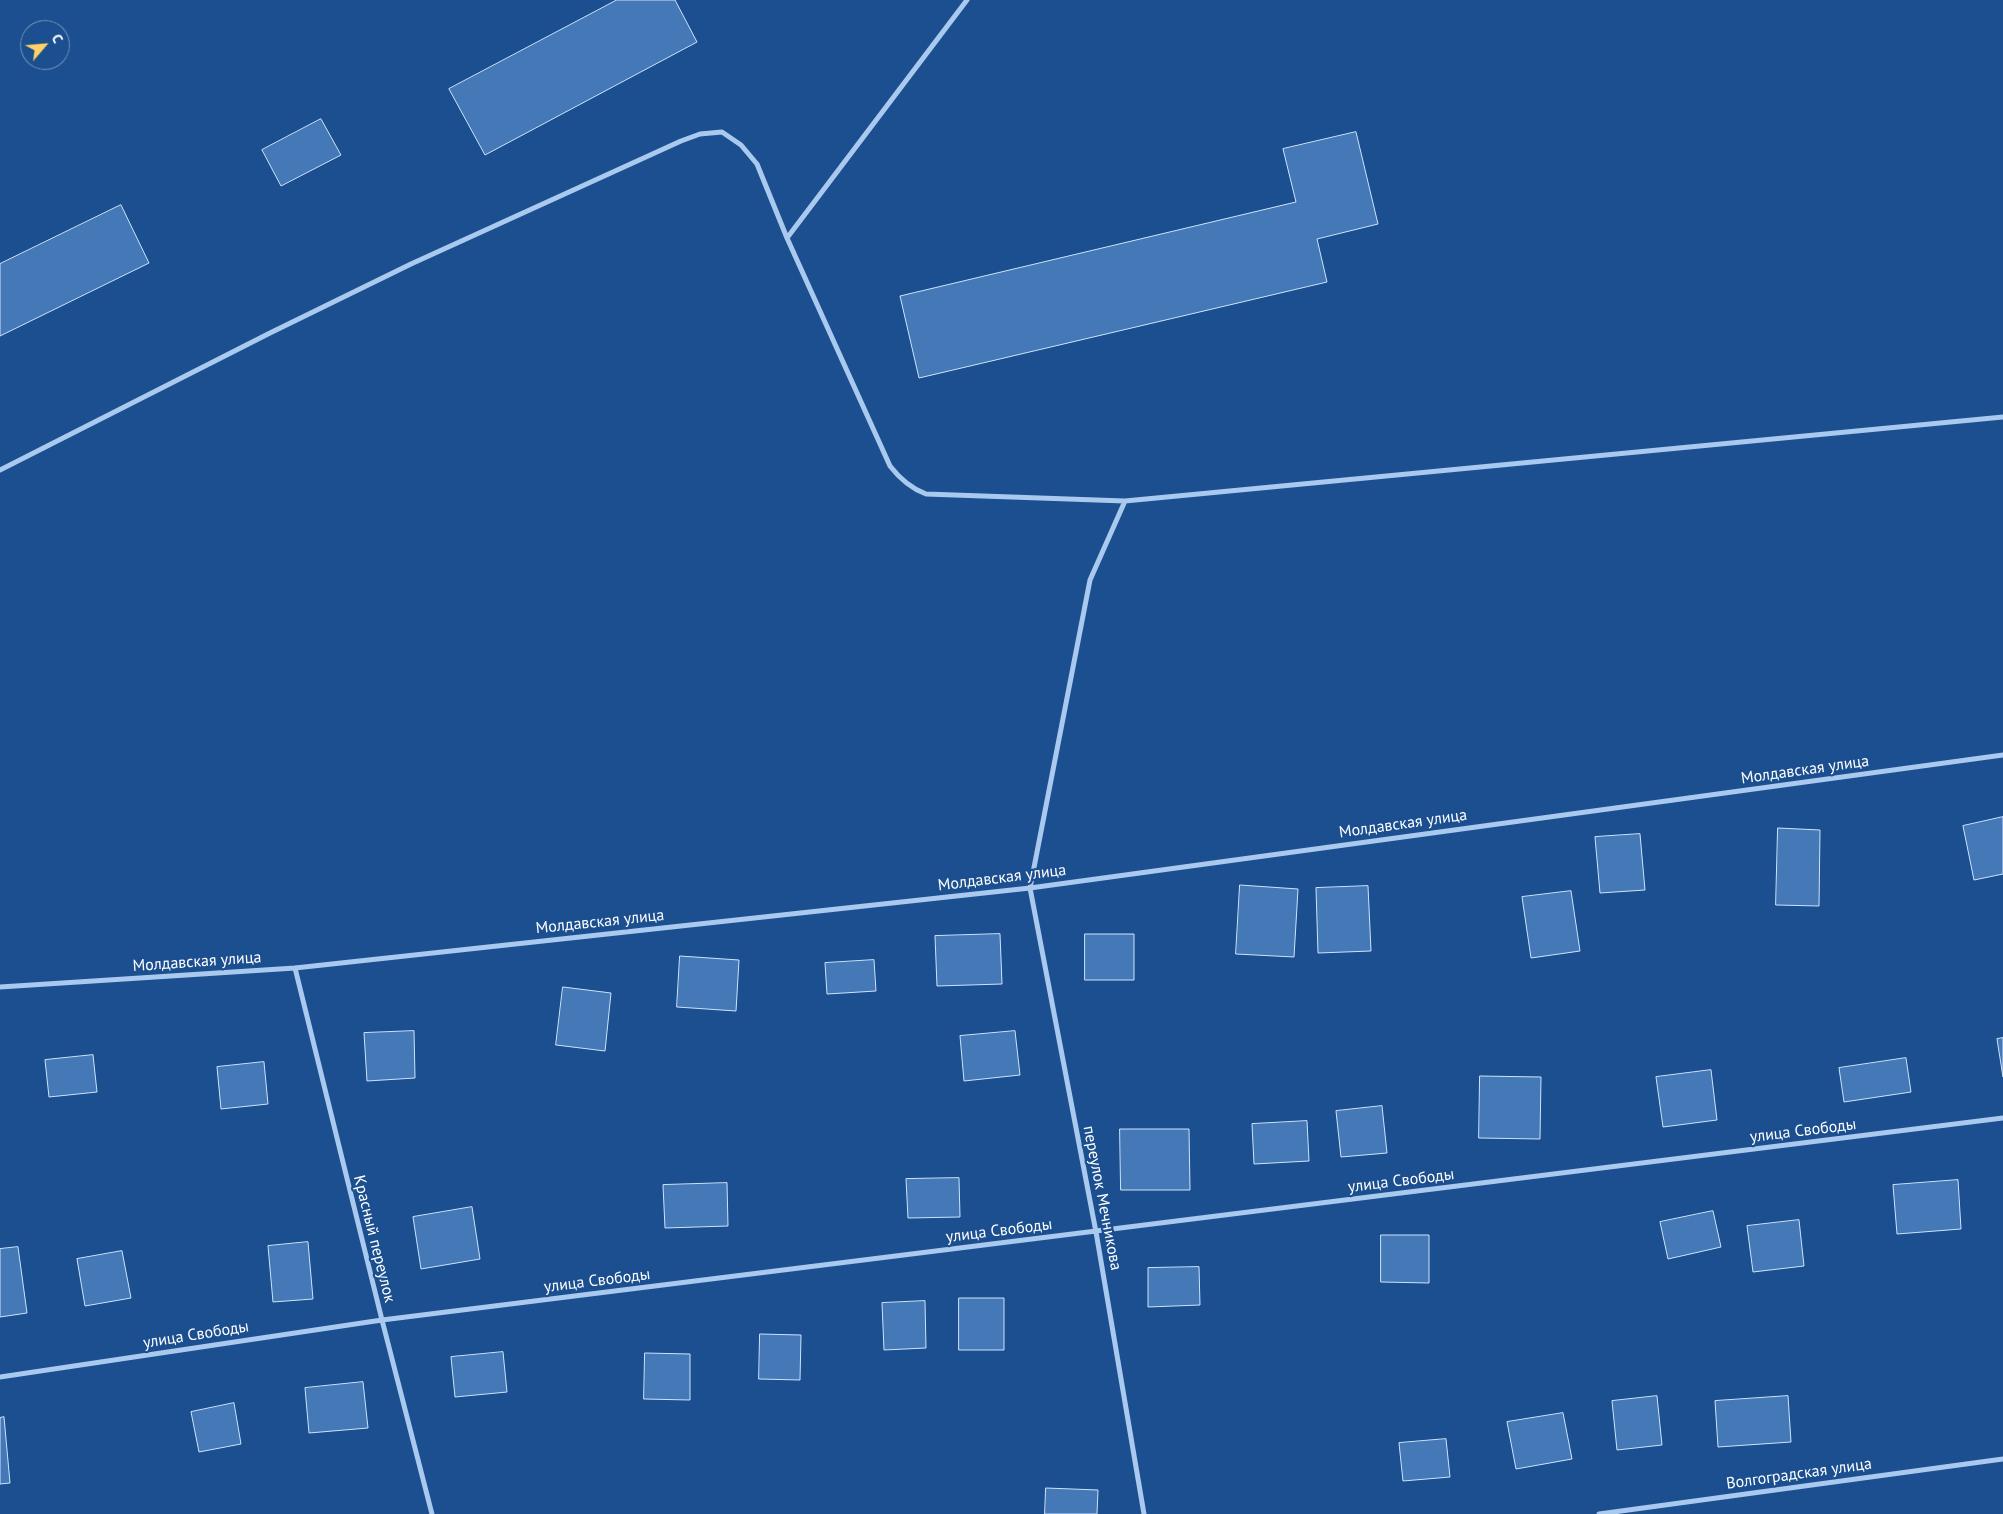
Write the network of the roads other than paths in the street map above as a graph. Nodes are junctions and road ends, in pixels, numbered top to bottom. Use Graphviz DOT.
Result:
graph roads {
  1 [pos="966,0"];
  2 [pos="787,238"];
  3 [pos="2003,417"];
  4 [pos="0,470"];
  5 [pos="1125,501"];
  6 [pos="2003,755"];
  7 [pos="1030,888"];
  8 [pos="295,968"];
  9 [pos="0,987"];
  10 [pos="2003,1118"];
  11 [pos="1096,1232"];
  12 [pos="382,1320"];
  13 [pos="0,1377"];
  14 [pos="2003,1459"];
  15 [pos="432,1514"];
  16 [pos="1144,1514"];
  17 [pos="1599,1514"];
  1 -- 2 [label="street"];
  2 -- 4 [label="street"];
  2 -- 5 [label="street"];
  3 -- 5 [label="street"];
  5 -- 7 [label="street"];
  6 -- 7 [label="street, Молдавская улица"];
  7 -- 8 [label="street, Молдавская улица"];
  7 -- 11 [label="street, переулок Мечникова"];
  8 -- 9 [label="street, Молдавская улица"];
  8 -- 12 [label="street, Красный переулок"];
  10 -- 11 [label="street, улица Свободы"];
  11 -- 12 [label="street, улица Свободы"];
  11 -- 16 [label="street, переулок Мечникова"];
  12 -- 13 [label="street, улица Свободы"];
  12 -- 15 [label="street, Красный переулок"];
  14 -- 17 [label="street, Волгоградская улица"];
}
